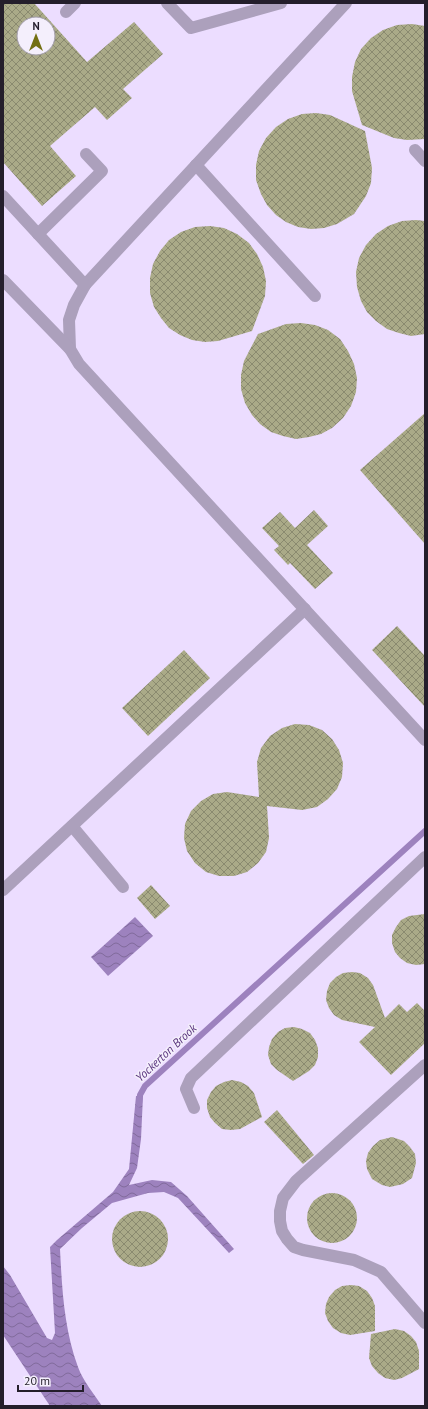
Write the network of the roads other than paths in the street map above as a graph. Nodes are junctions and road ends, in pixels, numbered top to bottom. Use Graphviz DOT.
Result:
graph roads {
  1 [pos="75,3"];
  2 [pos="167,3"];
  3 [pos="281,3"];
  4 [pos="346,3"];
  5 [pos="66,12"];
  6 [pos="415,150"];
  7 [pos="86,154"];
  8 [pos="425,161"];
  9 [pos="196,165"];
  10 [pos="3,196"];
  11 [pos="38,234"];
  12 [pos="3,280"];
  13 [pos="85,285"];
  14 [pos="315,296"];
  15 [pos="70,349"];
  16 [pos="305,609"];
  17 [pos="425,740"];
  18 [pos="72,826"];
  19 [pos="425,857"];
  20 [pos="123,887"];
  21 [pos="3,890"];
  22 [pos="425,1065"];
  23 [pos="194,1108"];
  24 [pos="425,1323"];
  1 -- 5 [label="lane"];
  2 -- 3 [label="lane"];
  4 -- 9 [label="lane"];
  6 -- 8 [label="lane"];
  7 -- 11 [label="lane"];
  9 -- 13 [label="lane"];
  9 -- 14 [label="lane"];
  10 -- 11 [label="lane"];
  11 -- 13 [label="lane"];
  12 -- 15 [label="lane"];
  13 -- 15 [label="lane"];
  15 -- 16 [label="lane"];
  16 -- 17 [label="lane"];
  16 -- 18 [label="lane"];
  18 -- 20 [label="lane"];
  18 -- 21 [label="lane"];
  19 -- 23 [label="lane"];
  22 -- 24 [label="lane"];
}
